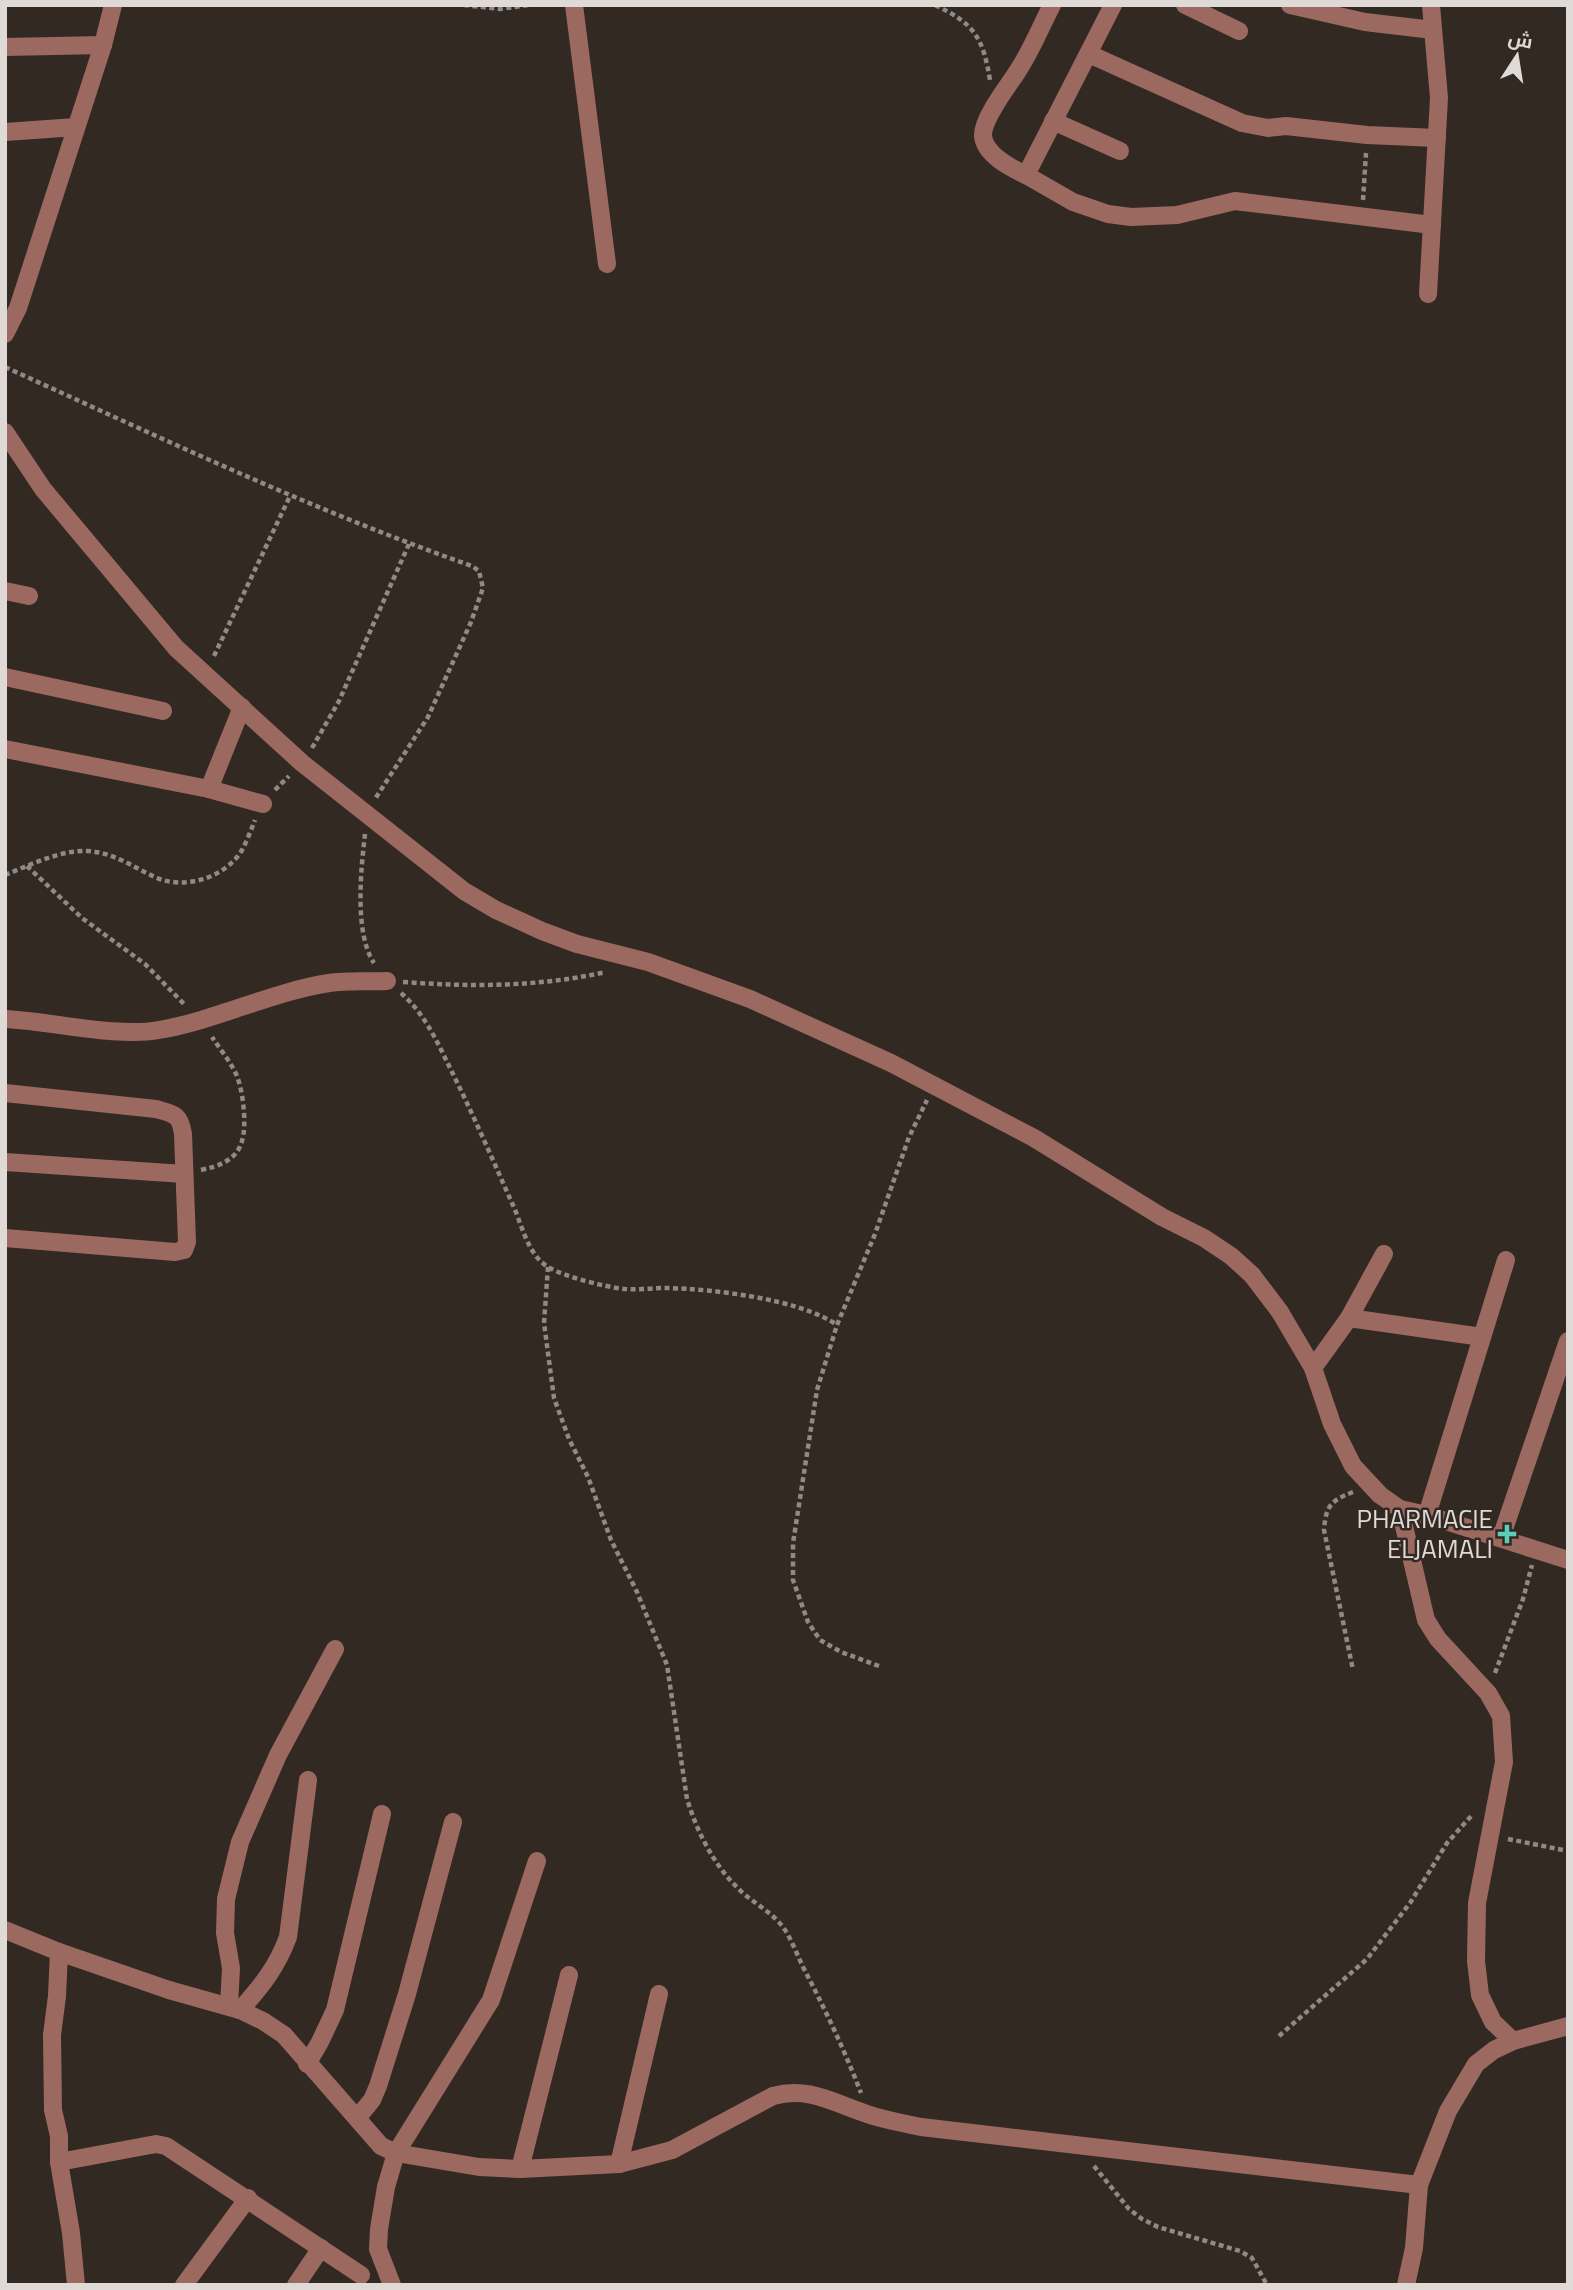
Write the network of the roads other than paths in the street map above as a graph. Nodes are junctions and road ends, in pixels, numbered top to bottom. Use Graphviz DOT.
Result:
graph roads {
  1 [pos="113,5"];
  2 [pos="574,5"];
  3 [pos="1052,5"];
  4 [pos="1113,5"];
  5 [pos="1185,5"];
  6 [pos="1290,5"];
  7 [pos="1432,5"];
  8 [pos="1433,30"];
  9 [pos="1239,31"];
  10 [pos="103,45"];
  11 [pos="5,47"];
  12 [pos="1089,54"];
  13 [pos="1053,121"];
  14 [pos="76,127"];
  15 [pos="5,132"];
  16 [pos="1437,138"];
  17 [pos="1120,151"];
  18 [pos="1026,175"];
  19 [pos="1432,225"];
  20 [pos="607,264"];
  21 [pos="1428,293"];
  22 [pos="5,334"];
  23 [pos="5,432"];
  24 [pos="5,591"];
  25 [pos="29,596"];
  26 [pos="5,677"];
  27 [pos="242,706"];
  28 [pos="163,711"];
  29 [pos="5,749"];
  30 [pos="209,789"];
  31 [pos="263,804"];
  32 [pos="387,981"];
  33 [pos="5,1019"];
  34 [pos="5,1093"];
  35 [pos="5,1162"];
  36 [pos="184,1174"];
  37 [pos="5,1238"];
  38 [pos="1384,1254"];
  39 [pos="1506,1260"];
  40 [pos="1349,1318"];
  41 [pos="1482,1337"];
  42 [pos="1568,1341"];
  43 [pos="1312,1368"];
  44 [pos="1401,1509"];
  45 [pos="1427,1515"];
  46 [pos="1501,1538"];
  47 [pos="1568,1560"];
  48 [pos="335,1649"];
  49 [pos="308,1780"];
  50 [pos="382,1814"];
  51 [pos="453,1822"];
  52 [pos="537,1861"];
  53 [pos="5,1930"];
  54 [pos="59,1952"];
  55 [pos="569,1975"];
  56 [pos="659,1994"];
  57 [pos="235,2008"];
  58 [pos="1568,2026"];
  59 [pos="1513,2041"];
  60 [pos="307,2064"];
  61 [pos="358,2117"];
  62 [pos="396,2153"];
  63 [pos="59,2162"];
  64 [pos="620,2164"];
  65 [pos="520,2169"];
  66 [pos="1419,2185"];
  67 [pos="248,2197"];
  68 [pos="321,2248"];
  69 [pos="379,2249"];
  70 [pos="357,2280"];
  71 [pos="76,2285"];
  72 [pos="184,2285"];
  73 [pos="296,2285"];
  74 [pos="391,2285"];
  75 [pos="1406,2285"];
  1 -- 10 [label="street"];
  2 -- 20 [label="street"];
  3 -- 18 [label="street"];
  4 -- 12 [label="street"];
  5 -- 9 [label="street"];
  6 -- 8 [label="street"];
  7 -- 8 [label="street"];
  8 -- 16 [label="street"];
  10 -- 11 [label="street"];
  10 -- 14 [label="street"];
  12 -- 13 [label="street"];
  12 -- 16 [label="street"];
  13 -- 17 [label="street"];
  13 -- 18 [label="street"];
  14 -- 15 [label="street"];
  14 -- 22 [label="street"];
  16 -- 19 [label="street"];
  18 -- 19 [label="street"];
  19 -- 21 [label="street"];
  23 -- 27 [label="street"];
  24 -- 25 [label="street"];
  26 -- 28 [label="street"];
  27 -- 30 [label="street"];
  27 -- 43 [label="street"];
  29 -- 30 [label="street"];
  30 -- 31 [label="street"];
  32 -- 33 [label="street"];
  34 -- 36 [label="street"];
  35 -- 36 [label="street"];
  36 -- 37 [label="street"];
  38 -- 40 [label="street"];
  39 -- 41 [label="street"];
  40 -- 41 [label="street"];
  40 -- 43 [label="street"];
  41 -- 45 [label="street"];
  42 -- 46 [label="street"];
  43 -- 44 [label="street"];
  44 -- 45 [label="street"];
  44 -- 59 [label="street"];
  45 -- 46 [label="street"];
  46 -- 47 [label="street"];
  48 -- 57 [label="street"];
  49 -- 57 [label="street"];
  50 -- 60 [label="street"];
  51 -- 61 [label="street"];
  52 -- 62 [label="street"];
  53 -- 54 [label="street"];
  54 -- 57 [label="street"];
  54 -- 63 [label="street"];
  55 -- 65 [label="street"];
  56 -- 64 [label="street"];
  57 -- 60 [label="street"];
  58 -- 59 [label="street"];
  59 -- 66 [label="street"];
  60 -- 61 [label="street"];
  61 -- 62 [label="street"];
  62 -- 65 [label="street"];
  62 -- 69 [label="street"];
  63 -- 67 [label="street"];
  63 -- 71 [label="street"];
  64 -- 65 [label="street"];
  64 -- 66 [label="street"];
  66 -- 75 [label="street"];
  67 -- 68 [label="street"];
  67 -- 72 [label="street"];
  68 -- 70 [label="street"];
  68 -- 73 [label="street"];
  69 -- 70 [label="street"];
  69 -- 74 [label="street"];
}
